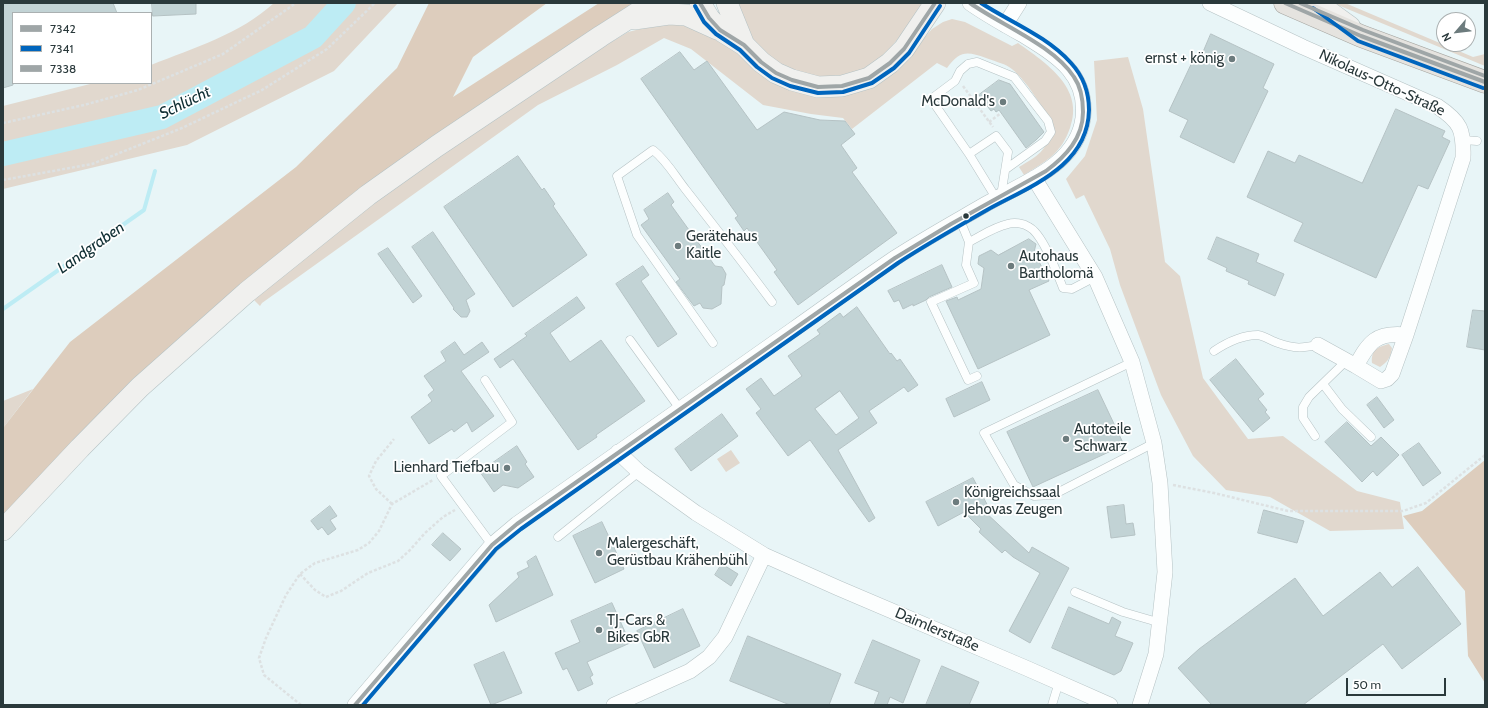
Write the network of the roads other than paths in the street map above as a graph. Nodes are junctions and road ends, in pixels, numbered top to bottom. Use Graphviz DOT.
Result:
graph roads {
  1 [pos="653,3"];
  2 [pos="700,3"];
  3 [pos="727,3"];
  4 [pos="935,3"];
  5 [pos="970,3"];
  6 [pos="1019,3"];
  7 [pos="1210,3"];
  8 [pos="1285,3"];
  9 [pos="1318,3"];
  10 [pos="625,21"];
  11 [pos="1005,25"];
  12 [pos="720,30"];
  13 [pos="1362,36"];
  14 [pos="744,45"];
  15 [pos="1485,82"];
  16 [pos="969,154"];
  17 [pos="1006,169"];
  18 [pos="1034,178"];
  19 [pos="999,197"];
  20 [pos="960,220"];
  21 [pos="969,242"];
  22 [pos="1095,277"];
  23 [pos="772,302"];
  24 [pos="1406,336"];
  25 [pos="630,340"];
  26 [pos="713,343"];
  27 [pos="1318,345"];
  28 [pos="1214,351"];
  29 [pos="1132,362"];
  30 [pos="1351,364"];
  31 [pos="977,376"];
  32 [pos="485,380"];
  33 [pos="1323,384"];
  34 [pos="680,409"];
  35 [pos="1315,436"];
  36 [pos="1371,437"];
  37 [pos="1154,444"];
  38 [pos="618,452"];
  39 [pos="639,472"];
  40 [pos="3,530"];
  41 [pos="558,537"];
  42 [pos="492,545"];
  43 [pos="764,555"];
  44 [pos="1075,592"];
  45 [pos="1160,622"];
  46 [pos="1059,682"];
  47 [pos="355,705"];
  48 [pos="614,705"];
  49 [pos="1052,705"];
  50 [pos="1110,705"];
  51 [pos="1140,705"];
  1 -- 10 [label="main road"];
  2 -- 12 [label="main road"];
  3 -- 14 [label="main road"];
  4 -- 14 [label="main road"];
  5 -- 11 [label="street"];
  6 -- 11 [label="street"];
  7 -- 24 [label="street, Nikolaus-Otto-Straße"];
  8 -- 13 [label="main road"];
  9 -- 13 [label="main road"];
  10 -- 12 [label="main road"];
  10 -- 40 [label="main road"];
  11 -- 18 [label="street"];
  12 -- 14 [label="main road"];
  13 -- 15 [label="main road"];
  16 -- 17 [label="lane"];
  16 -- 17 [label="lane"];
  16 -- 19 [label="lane"];
  17 -- 19 [label="lane"];
  18 -- 19 [label="street"];
  18 -- 22 [label="street"];
  19 -- 20 [label="street"];
  20 -- 21 [label="lane"];
  20 -- 34 [label="street"];
  21 -- 22 [label="lane"];
  21 -- 31 [label="lane"];
  22 -- 29 [label="street"];
  23 -- 26 [label="lane"];
  24 -- 30 [label="street"];
  24 -- 30 [label="street, Nikolaus-Otto-Straße"];
  25 -- 34 [label="lane"];
  27 -- 28 [label="lane"];
  27 -- 30 [label="street, Nikolaus-Otto-Straße"];
  29 -- 37 [label="street"];
  29 -- 37 [label="lane"];
  30 -- 33 [label="lane"];
  32 -- 42 [label="lane"];
  33 -- 35 [label="lane"];
  33 -- 36 [label="lane"];
  34 -- 38 [label="street"];
  37 -- 45 [label="street"];
  38 -- 39 [label="street, Daimlerstraße"];
  38 -- 42 [label="street"];
  39 -- 41 [label="lane"];
  39 -- 43 [label="street, Daimlerstraße"];
  42 -- 47 [label="street"];
  43 -- 46 [label="street, Daimlerstraße"];
  43 -- 48 [label="street"];
  44 -- 45 [label="lane"];
  45 -- 51 [label="street"];
  46 -- 49 [label="lane"];
  46 -- 50 [label="street, Daimlerstraße"];
}
